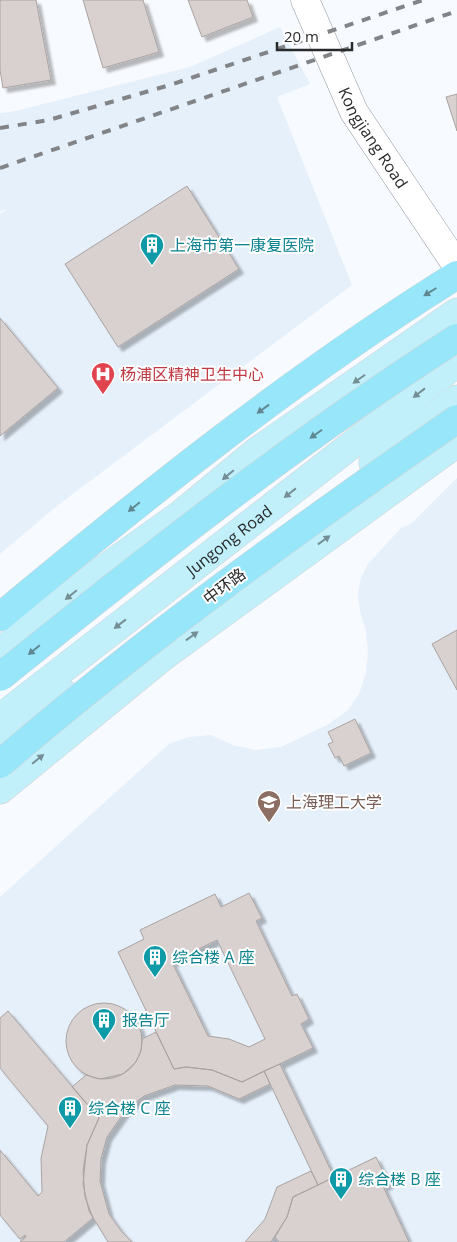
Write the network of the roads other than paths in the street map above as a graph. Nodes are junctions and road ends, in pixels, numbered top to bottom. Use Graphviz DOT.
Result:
graph roads {
  1 [pos="305,0"];
  2 [pos="457,266"];
  3 [pos="457,276"];
  4 [pos="457,312"];
  5 [pos="457,338"];
  6 [pos="457,363"];
  7 [pos="457,399"];
  8 [pos="457,419"];
  9 [pos="457,443"];
  10 [pos="181,514"];
  11 [pos="160,608"];
  12 [pos="0,617"];
  13 [pos="0,652"];
  14 [pos="144,673"];
  15 [pos="0,677"];
  16 [pos="0,718"];
  17 [pos="0,743"];
  18 [pos="0,764"];
  19 [pos="0,790"];
  1 -- 2 [label="main road, Kongjiang Road"];
  3 -- 12 [label="highway, one-way"];
  4 -- 10 [label="main road, one-way"];
  5 -- 15 [label="highway, one-way, bridge"];
  6 -- 11 [label="main road, Jungong Road, one-way"];
  7 -- 11 [label="main road, Jungong Road"];
  8 -- 18 [label="highway, 中环路, bridge"];
  14 -- 9 [label="main road, one-way"];
  10 -- 11 [label="main road"];
  10 -- 13 [label="main road, one-way"];
  11 -- 14 [label="main road"];
  11 -- 16 [label="main road, Jungong Road, one-way"];
  11 -- 17 [label="main road, Jungong Road"];
  19 -- 14 [label="main road, one-way"];
}
